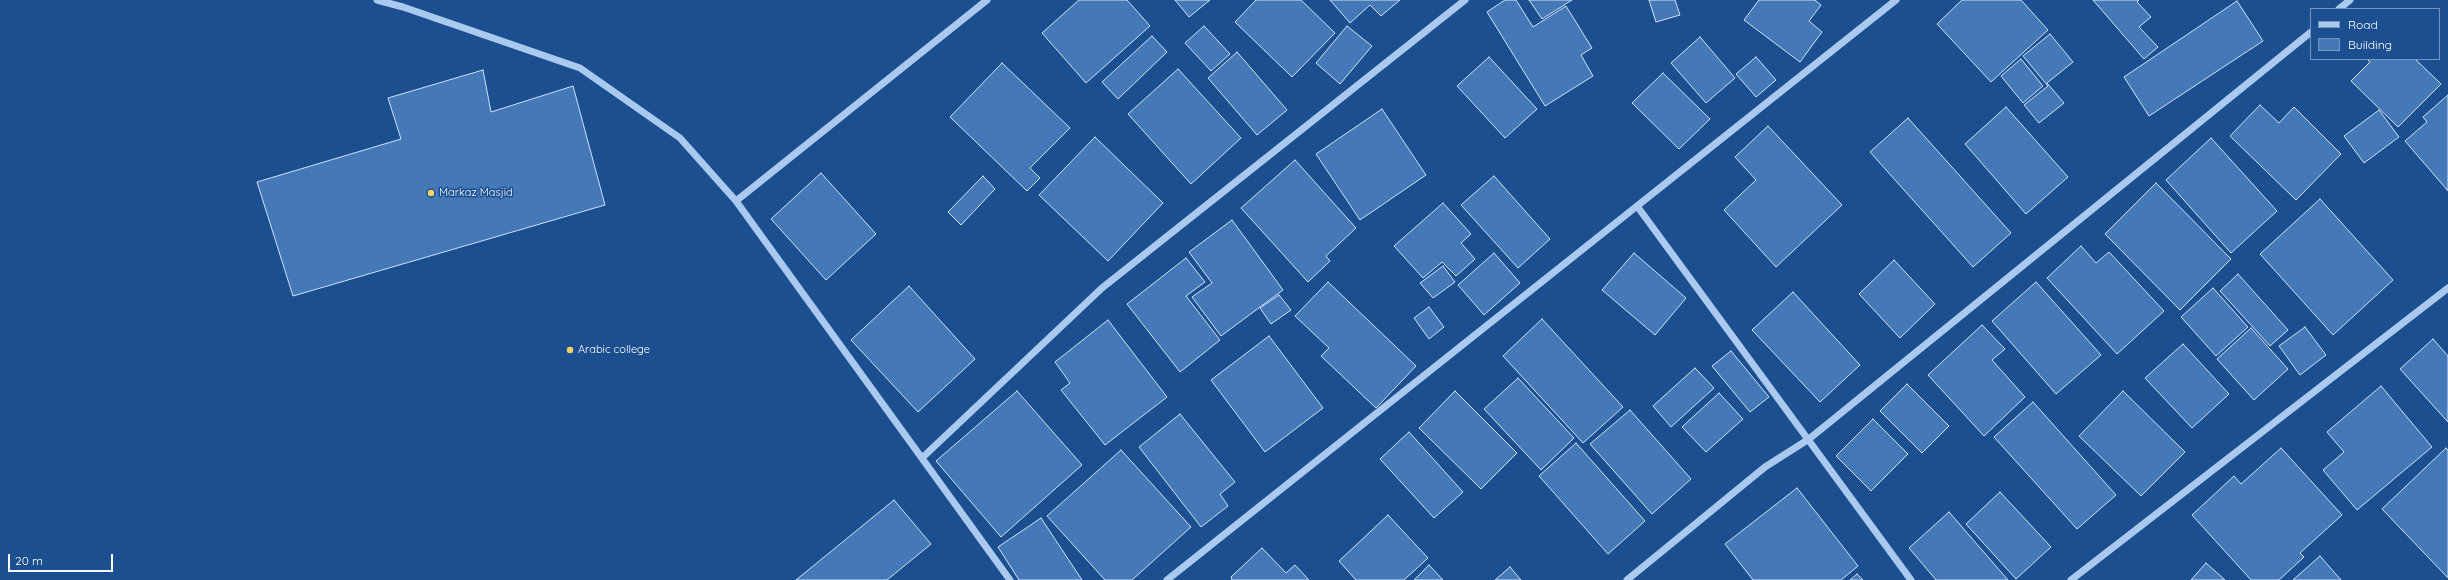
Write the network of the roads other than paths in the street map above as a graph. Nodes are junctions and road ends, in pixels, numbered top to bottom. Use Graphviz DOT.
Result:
graph roads {
  1 [pos="377,0"];
  2 [pos="987,0"];
  3 [pos="1465,0"];
  4 [pos="1896,0"];
  5 [pos="2350,0"];
  6 [pos="2340,8"];
  7 [pos="2310,33"];
  8 [pos="736,201"];
  9 [pos="1637,206"];
  10 [pos="2448,288"];
  11 [pos="1809,439"];
  12 [pos="922,458"];
  13 [pos="1010,580"];
  14 [pos="1167,580"];
  15 [pos="1627,580"];
  16 [pos="1911,580"];
  17 [pos="2071,580"];
  1 -- 8 [label="street"];
  2 -- 8 [label="street"];
  3 -- 12 [label="street"];
  4 -- 9 [label="street"];
  5 -- 6 [label="street"];
  7 -- 11 [label="street"];
  8 -- 12 [label="street"];
  9 -- 11 [label="street"];
  9 -- 14 [label="street"];
  10 -- 17 [label="street"];
  11 -- 15 [label="street"];
  11 -- 16 [label="street"];
  12 -- 13 [label="street"];
}
